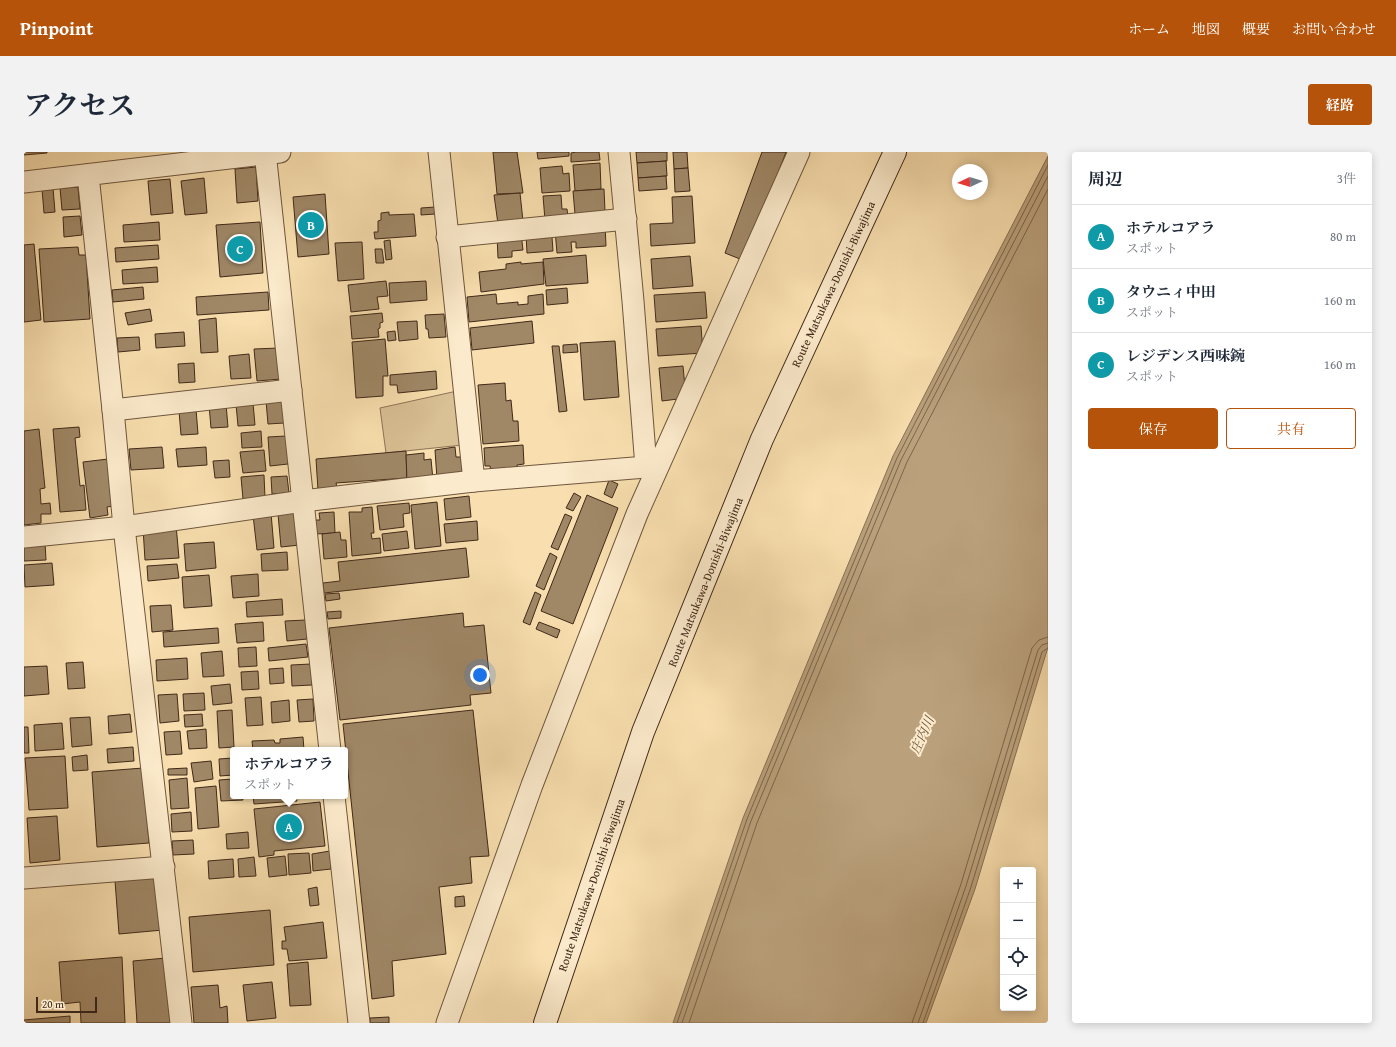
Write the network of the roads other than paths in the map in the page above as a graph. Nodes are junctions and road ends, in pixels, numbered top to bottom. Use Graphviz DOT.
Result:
graph roads {
  1 [pos="439,152"];
  2 [pos="619,152"];
  3 [pos="799,152"];
  4 [pos="895,152"];
  5 [pos="270,153"];
  6 [pos="88,175"];
  7 [pos="24,182"];
  8 [pos="626,219"];
  9 [pos="447,236"];
  10 [pos="291,390"];
  11 [pos="114,410"];
  12 [pos="652,466"];
  13 [pos="474,481"];
  14 [pos="303,501"];
  15 [pos="124,528"];
  16 [pos="24,537"];
  17 [pos="330,747"];
  18 [pos="334,799"];
  19 [pos="164,867"];
  20 [pos="24,878"];
  21 [pos="181,1023"];
  22 [pos="359,1023"];
  23 [pos="447,1023"];
  24 [pos="545,1023"];
  1 -- 9 [label="street"];
  2 -- 8 [label="street"];
  3 -- 12 [label="street"];
  4 -- 24 [label="main road, Route Matsukawa-Donishi-Biwajima"];
  5 -- 6 [label="street"];
  5 -- 10 [label="street"];
  6 -- 7 [label="street"];
  6 -- 11 [label="street"];
  8 -- 9 [label="street"];
  8 -- 12 [label="street"];
  9 -- 13 [label="street"];
  10 -- 11 [label="street"];
  10 -- 14 [label="street"];
  11 -- 15 [label="street"];
  12 -- 13 [label="street"];
  12 -- 23 [label="street"];
  13 -- 14 [label="street"];
  14 -- 15 [label="street"];
  14 -- 17 [label="street"];
  15 -- 16 [label="street"];
  15 -- 19 [label="street"];
  18 -- 22 [label="street"];
  19 -- 20 [label="street"];
  19 -- 21 [label="street"];
}
